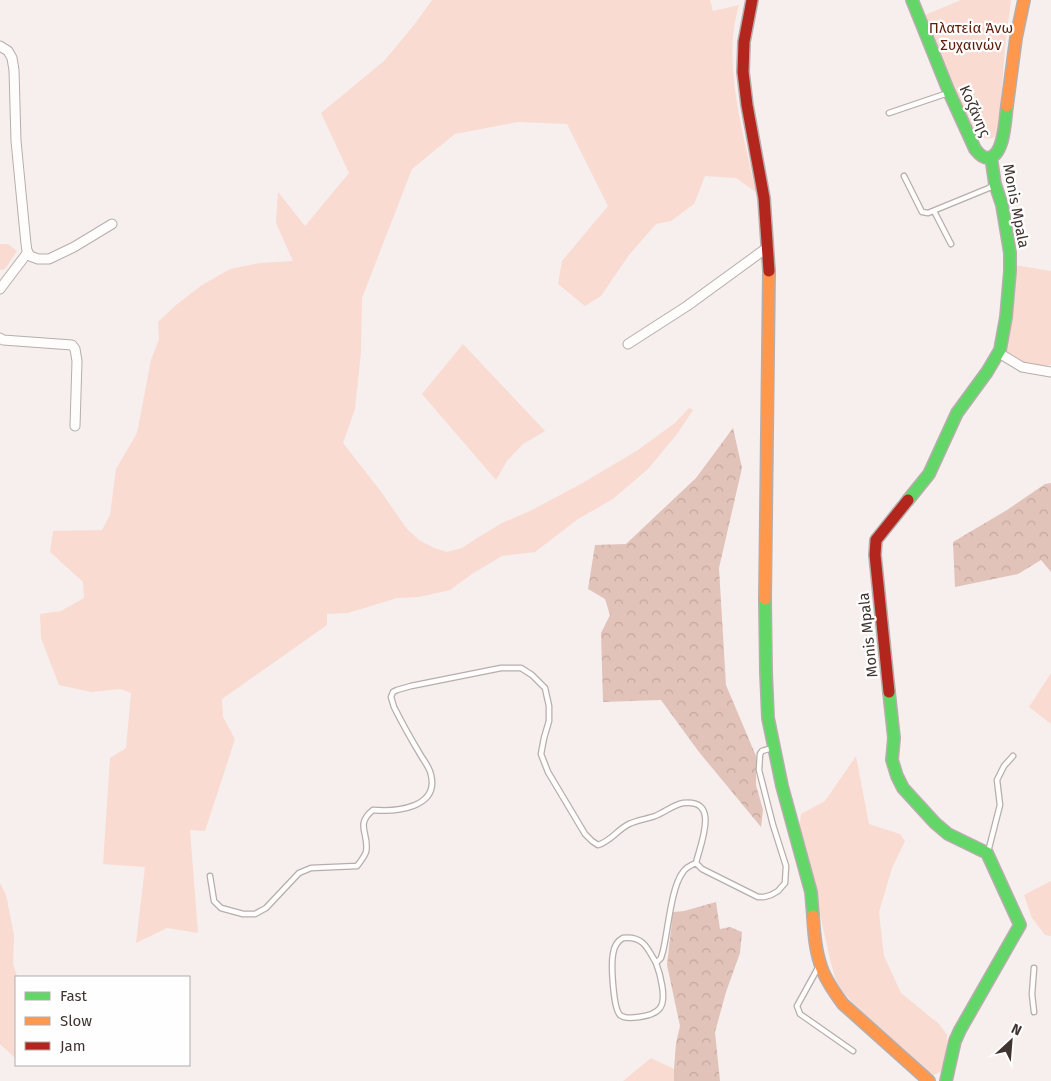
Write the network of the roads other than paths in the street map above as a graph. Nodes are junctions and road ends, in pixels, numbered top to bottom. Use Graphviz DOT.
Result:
graph roads {
  1 [pos="752,0"];
  2 [pos="912,0"];
  3 [pos="1024,0"];
  4 [pos="0,46"];
  5 [pos="949,92"];
  6 [pos="889,113"];
  7 [pos="991,157"];
  8 [pos="904,176"];
  9 [pos="995,184"];
  10 [pos="934,211"];
  11 [pos="112,224"];
  12 [pos="951,244"];
  13 [pos="768,247"];
  14 [pos="28,252"];
  15 [pos="0,289"];
  16 [pos="0,338"];
  17 [pos="628,344"];
  18 [pos="999,353"];
  19 [pos="1051,372"];
  20 [pos="76,426"];
  21 [pos="773,748"];
  22 [pos="1013,756"];
  23 [pos="987,853"];
  24 [pos="696,863"];
  25 [pos="210,876"];
  26 [pos="656,963"];
  27 [pos="820,965"];
  28 [pos="1034,968"];
  29 [pos="1034,1012"];
  30 [pos="853,1051"];
  31 [pos="929,1081"];
  32 [pos="946,1081"];
  1 -- 13 [label="street"];
  2 -- 5 [label="street, Κοζάνης"];
  3 -- 7 [label="street, Κοζάνης"];
  4 -- 14 [label="street"];
  5 -- 6 [label="lane"];
  5 -- 7 [label="street, Κοζάνης"];
  7 -- 9 [label="street, Monis Mpala"];
  8 -- 10 [label="lane"];
  9 -- 10 [label="lane"];
  9 -- 18 [label="street, Monis Mpala"];
  10 -- 12 [label="lane"];
  11 -- 14 [label="street"];
  13 -- 17 [label="street"];
  13 -- 21 [label="street"];
  14 -- 15 [label="street"];
  16 -- 20 [label="street"];
  18 -- 19 [label="street"];
  18 -- 23 [label="street, Monis Mpala"];
  21 -- 24 [label="lane"];
  21 -- 27 [label="street"];
  22 -- 23 [label="lane"];
  23 -- 32 [label="street"];
  24 -- 25 [label="lane"];
  24 -- 26 [label="lane"];
  26 -- 26 [label="lane"];
  27 -- 30 [label="lane"];
  27 -- 31 [label="street"];
  28 -- 29 [label="lane"];
}
